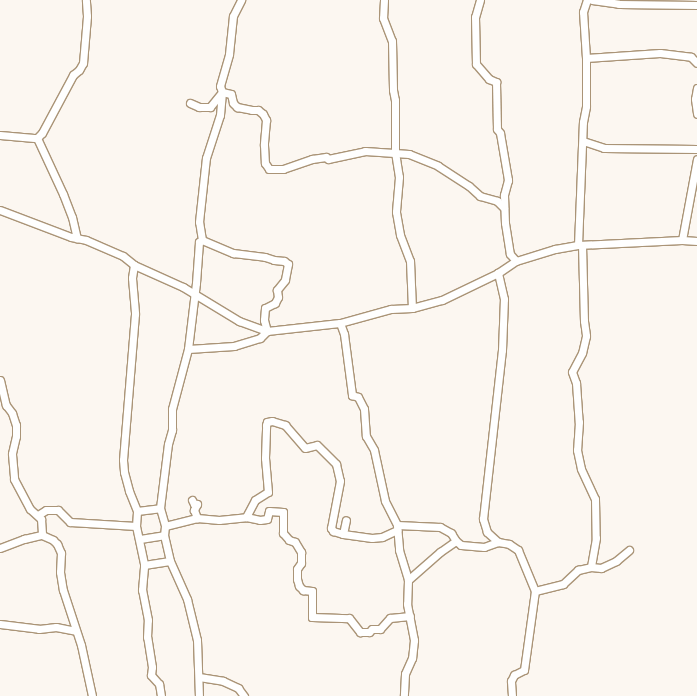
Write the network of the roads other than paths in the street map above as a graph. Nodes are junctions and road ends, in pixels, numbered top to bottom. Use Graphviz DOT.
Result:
graph roads {
  1 [pos="86,0"];
  2 [pos="241,0"];
  3 [pos="384,0"];
  4 [pos="480,0"];
  5 [pos="587,0"];
  6 [pos="592,0"];
  7 [pos="655,2"];
  8 [pos="697,5"];
  9 [pos="586,58"];
  10 [pos="697,63"];
  11 [pos="697,88"];
  12 [pos="222,92"];
  13 [pos="190,103"];
  14 [pos="697,114"];
  15 [pos="0,135"];
  16 [pos="36,138"];
  17 [pos="583,141"];
  18 [pos="697,149"];
  19 [pos="395,152"];
  20 [pos="697,159"];
  21 [pos="696,172"];
  22 [pos="504,208"];
  23 [pos="0,210"];
  24 [pos="77,238"];
  25 [pos="202,240"];
  26 [pos="682,240"];
  27 [pos="697,241"];
  28 [pos="580,245"];
  29 [pos="516,261"];
  30 [pos="134,265"];
  31 [pos="498,273"];
  32 [pos="195,294"];
  33 [pos="412,308"];
  34 [pos="340,323"];
  35 [pos="267,331"];
  36 [pos="188,349"];
  37 [pos="0,380"];
  38 [pos="192,500"];
  39 [pos="160,508"];
  40 [pos="137,511"];
  41 [pos="38,515"];
  42 [pos="246,517"];
  43 [pos="197,518"];
  44 [pos="346,520"];
  45 [pos="136,526"];
  46 [pos="165,526"];
  47 [pos="397,528"];
  48 [pos="343,534"];
  49 [pos="42,535"];
  50 [pos="164,535"];
  51 [pos="140,539"];
  52 [pos="456,542"];
  53 [pos="498,542"];
  54 [pos="0,548"];
  55 [pos="629,550"];
  56 [pos="170,560"];
  57 [pos="144,565"];
  58 [pos="591,567"];
  59 [pos="408,580"];
  60 [pos="536,591"];
  61 [pos="410,616"];
  62 [pos="0,624"];
  63 [pos="76,630"];
  64 [pos="199,677"];
  65 [pos="92,696"];
  66 [pos="161,696"];
  67 [pos="199,696"];
  68 [pos="244,696"];
  69 [pos="404,696"];
  70 [pos="512,696"];
  1 -- 16 [label="street"];
  2 -- 12 [label="street"];
  3 -- 19 [label="street"];
  4 -- 22 [label="street"];
  5 -- 9 [label="street"];
  6 -- 7 [label="street"];
  7 -- 8 [label="street"];
  9 -- 10 [label="street"];
  9 -- 17 [label="street"];
  11 -- 14 [label="street"];
  12 -- 13 [label="street"];
  12 -- 19 [label="street"];
  12 -- 25 [label="street"];
  15 -- 16 [label="street"];
  16 -- 24 [label="street"];
  17 -- 18 [label="street"];
  17 -- 28 [label="street"];
  19 -- 22 [label="street"];
  19 -- 33 [label="street"];
  20 -- 21 [label="street"];
  21 -- 26 [label="street"];
  22 -- 29 [label="street"];
  23 -- 24 [label="street"];
  24 -- 30 [label="street"];
  25 -- 32 [label="street"];
  25 -- 35 [label="street"];
  26 -- 27 [label="street"];
  26 -- 28 [label="street"];
  28 -- 29 [label="street"];
  28 -- 58 [label="street"];
  29 -- 31 [label="street"];
  30 -- 32 [label="street"];
  30 -- 40 [label="street"];
  31 -- 33 [label="street"];
  31 -- 53 [label="street"];
  32 -- 35 [label="street"];
  32 -- 36 [label="street"];
  33 -- 34 [label="street"];
  34 -- 35 [label="street"];
  34 -- 47 [label="street"];
  35 -- 36 [label="street"];
  36 -- 39 [label="street"];
  37 -- 41 [label="street"];
  38 -- 43 [label="street"];
  39 -- 40 [label="street"];
  39 -- 46 [label="street"];
  40 -- 45 [label="street"];
  41 -- 45 [label="street"];
  41 -- 49 [label="street"];
  42 -- 43 [label="street"];
  42 -- 48 [label="street"];
  42 -- 61 [label="street"];
  43 -- 46 [label="street"];
  44 -- 48 [label="street"];
  45 -- 51 [label="street"];
  46 -- 50 [label="street"];
  47 -- 48 [label="street"];
  47 -- 52 [label="street"];
  47 -- 59 [label="street"];
  49 -- 54 [label="street"];
  49 -- 63 [label="street"];
  50 -- 51 [label="street"];
  50 -- 56 [label="street"];
  51 -- 57 [label="street"];
  52 -- 53 [label="street"];
  52 -- 59 [label="street"];
  53 -- 60 [label="street"];
  55 -- 58 [label="street"];
  56 -- 57 [label="street"];
  56 -- 64 [label="street"];
  57 -- 66 [label="street"];
  58 -- 60 [label="street"];
  59 -- 61 [label="street"];
  60 -- 70 [label="street"];
  61 -- 69 [label="street"];
  62 -- 63 [label="street"];
  63 -- 65 [label="street"];
  64 -- 67 [label="street"];
  64 -- 68 [label="street"];
}
